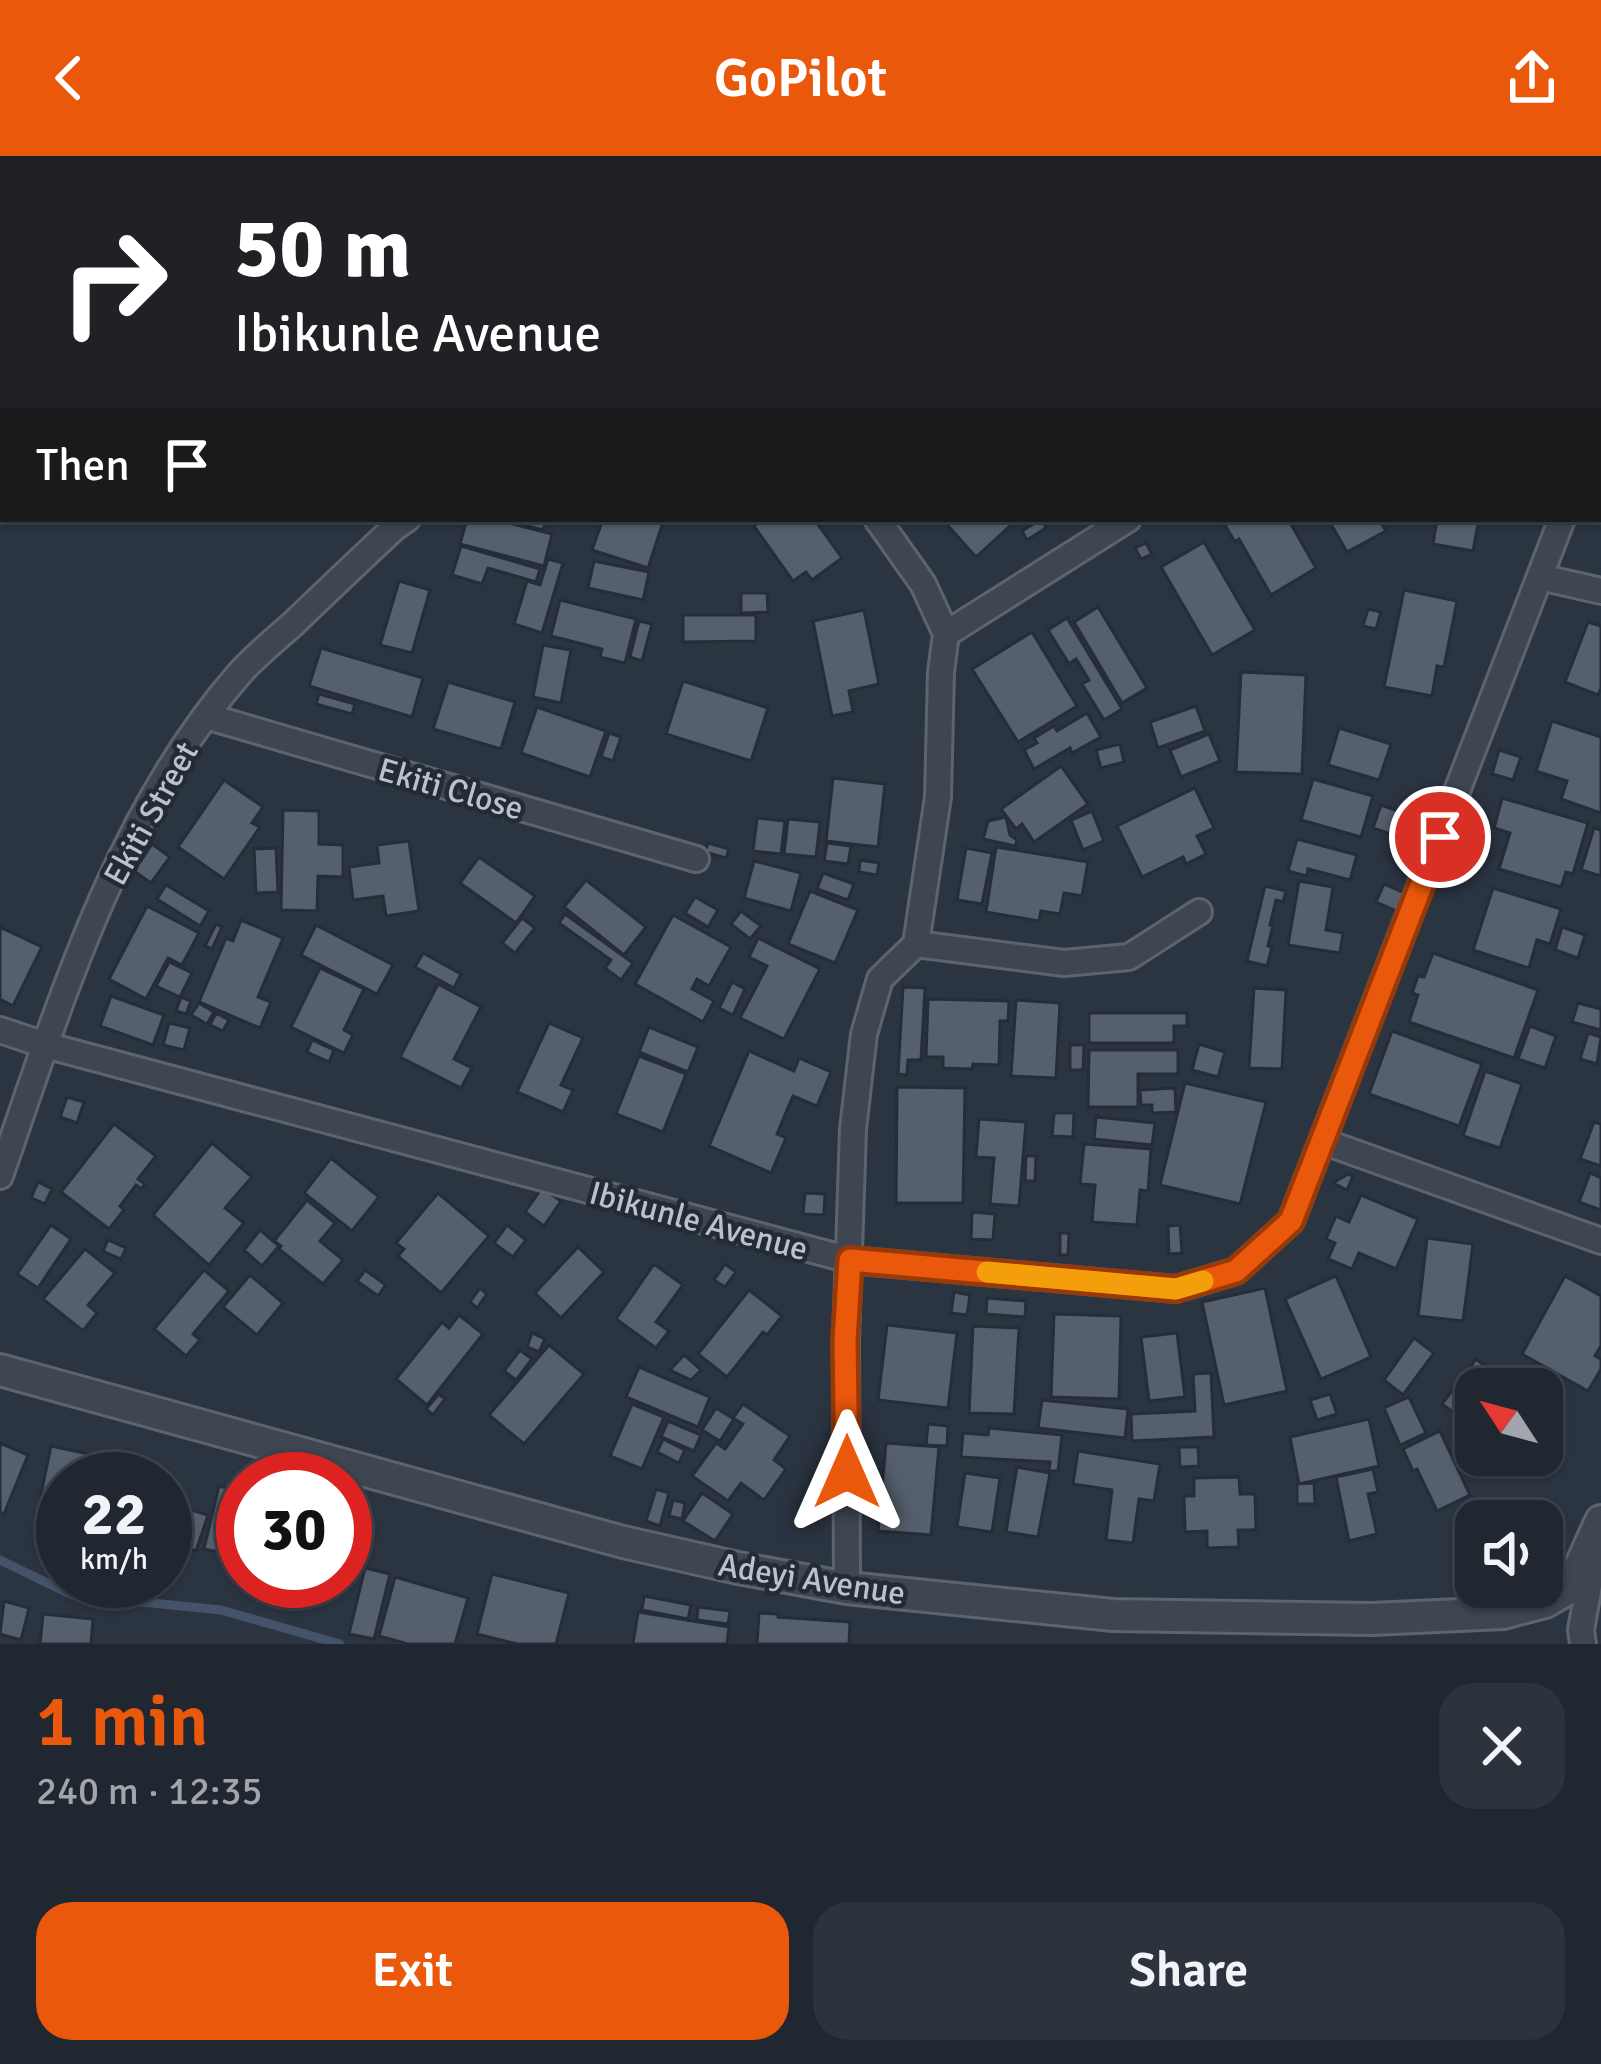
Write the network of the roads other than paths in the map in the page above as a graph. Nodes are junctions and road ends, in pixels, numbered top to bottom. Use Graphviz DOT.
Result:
graph roads {
  1 [pos="403,522"];
  2 [pos="879,522"];
  3 [pos="1123,522"];
  4 [pos="1561,522"];
  5 [pos="1540,577"];
  6 [pos="1601,591"];
  7 [pos="946,634"];
  8 [pos="206,716"];
  9 [pos="696,859"];
  10 [pos="1198,911"];
  11 [pos="916,944"];
  12 [pos="0,1030"];
  13 [pos="45,1045"];
  14 [pos="1322,1141"];
  15 [pos="0,1176"];
  16 [pos="1601,1241"];
  17 [pos="850,1260"];
  18 [pos="0,1370"];
  19 [pos="1601,1522"];
  20 [pos="847,1588"];
  21 [pos="1582,1644"];
  1 -- 8 [label="street, Ekiti Street"];
  2 -- 7 [label="street"];
  3 -- 7 [label="street"];
  4 -- 5 [label="street, Ibikunle Avenue"];
  5 -- 6 [label="street"];
  5 -- 14 [label="street, Ibikunle Avenue"];
  7 -- 11 [label="street"];
  8 -- 9 [label="street, Ekiti Close"];
  8 -- 13 [label="street, Ekiti Street"];
  10 -- 11 [label="street"];
  11 -- 17 [label="street"];
  12 -- 13 [label="street, Ibikunle Avenue"];
  13 -- 15 [label="street, Ekiti Street"];
  13 -- 17 [label="street, Ibikunle Avenue"];
  14 -- 16 [label="street"];
  14 -- 17 [label="street, Ibikunle Avenue"];
  17 -- 20 [label="street"];
  18 -- 20 [label="street, Adeyi Avenue"];
  19 -- 20 [label="street, Adeyi Avenue"];
  19 -- 21 [label="street"];
}
